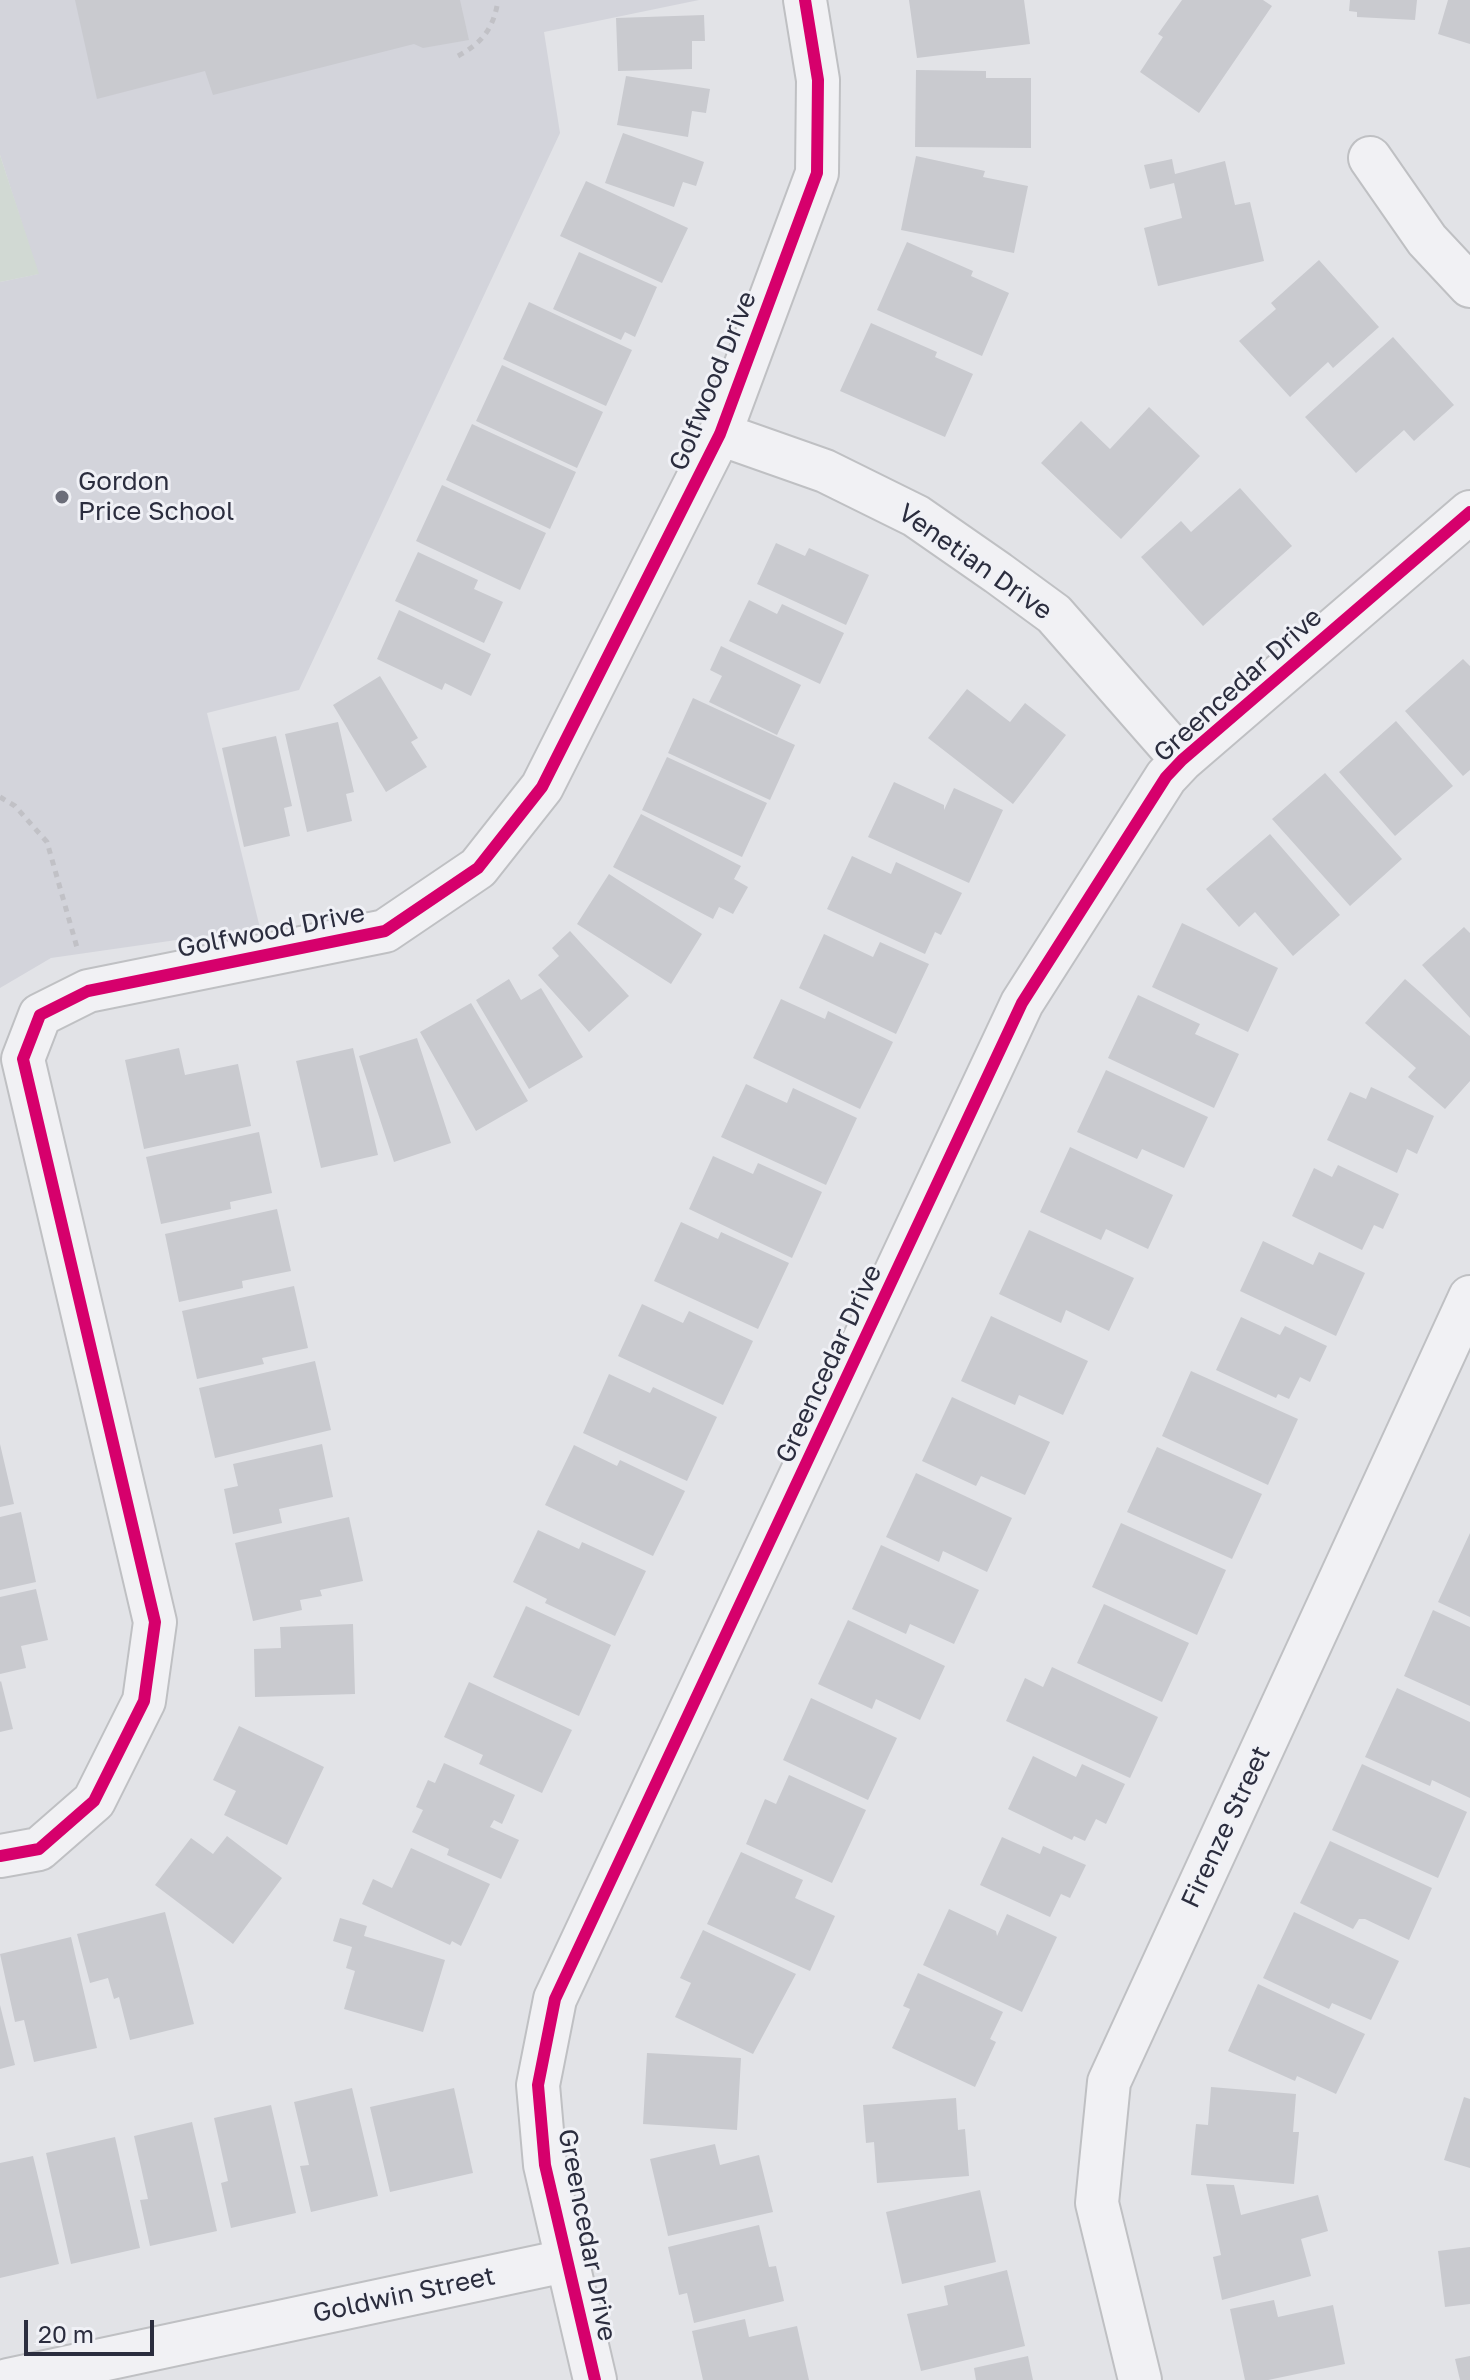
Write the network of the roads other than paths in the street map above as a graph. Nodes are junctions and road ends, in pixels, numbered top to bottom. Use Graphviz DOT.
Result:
graph roads {
  1 [pos="805,0"];
  2 [pos="1370,158"];
  3 [pos="1470,286"];
  4 [pos="720,434"];
  5 [pos="1470,512"];
  6 [pos="1182,760"];
  7 [pos="1470,1297"];
  8 [pos="0,1856"];
  9 [pos="565,2261"];
  10 [pos="8,2380"];
  11 [pos="595,2380"];
  12 [pos="1140,2380"];
  1 -- 4 [label="street, Golfwood Drive"];
  2 -- 3 [label="street"];
  4 -- 6 [label="street, Venetian Drive"];
  4 -- 8 [label="street, Golfwood Drive"];
  5 -- 6 [label="street, Greencedar Drive"];
  6 -- 9 [label="street, Greencedar Drive"];
  7 -- 12 [label="street, Firenze Street"];
  9 -- 10 [label="street, Goldwin Street"];
  9 -- 11 [label="street, Greencedar Drive"];
}
